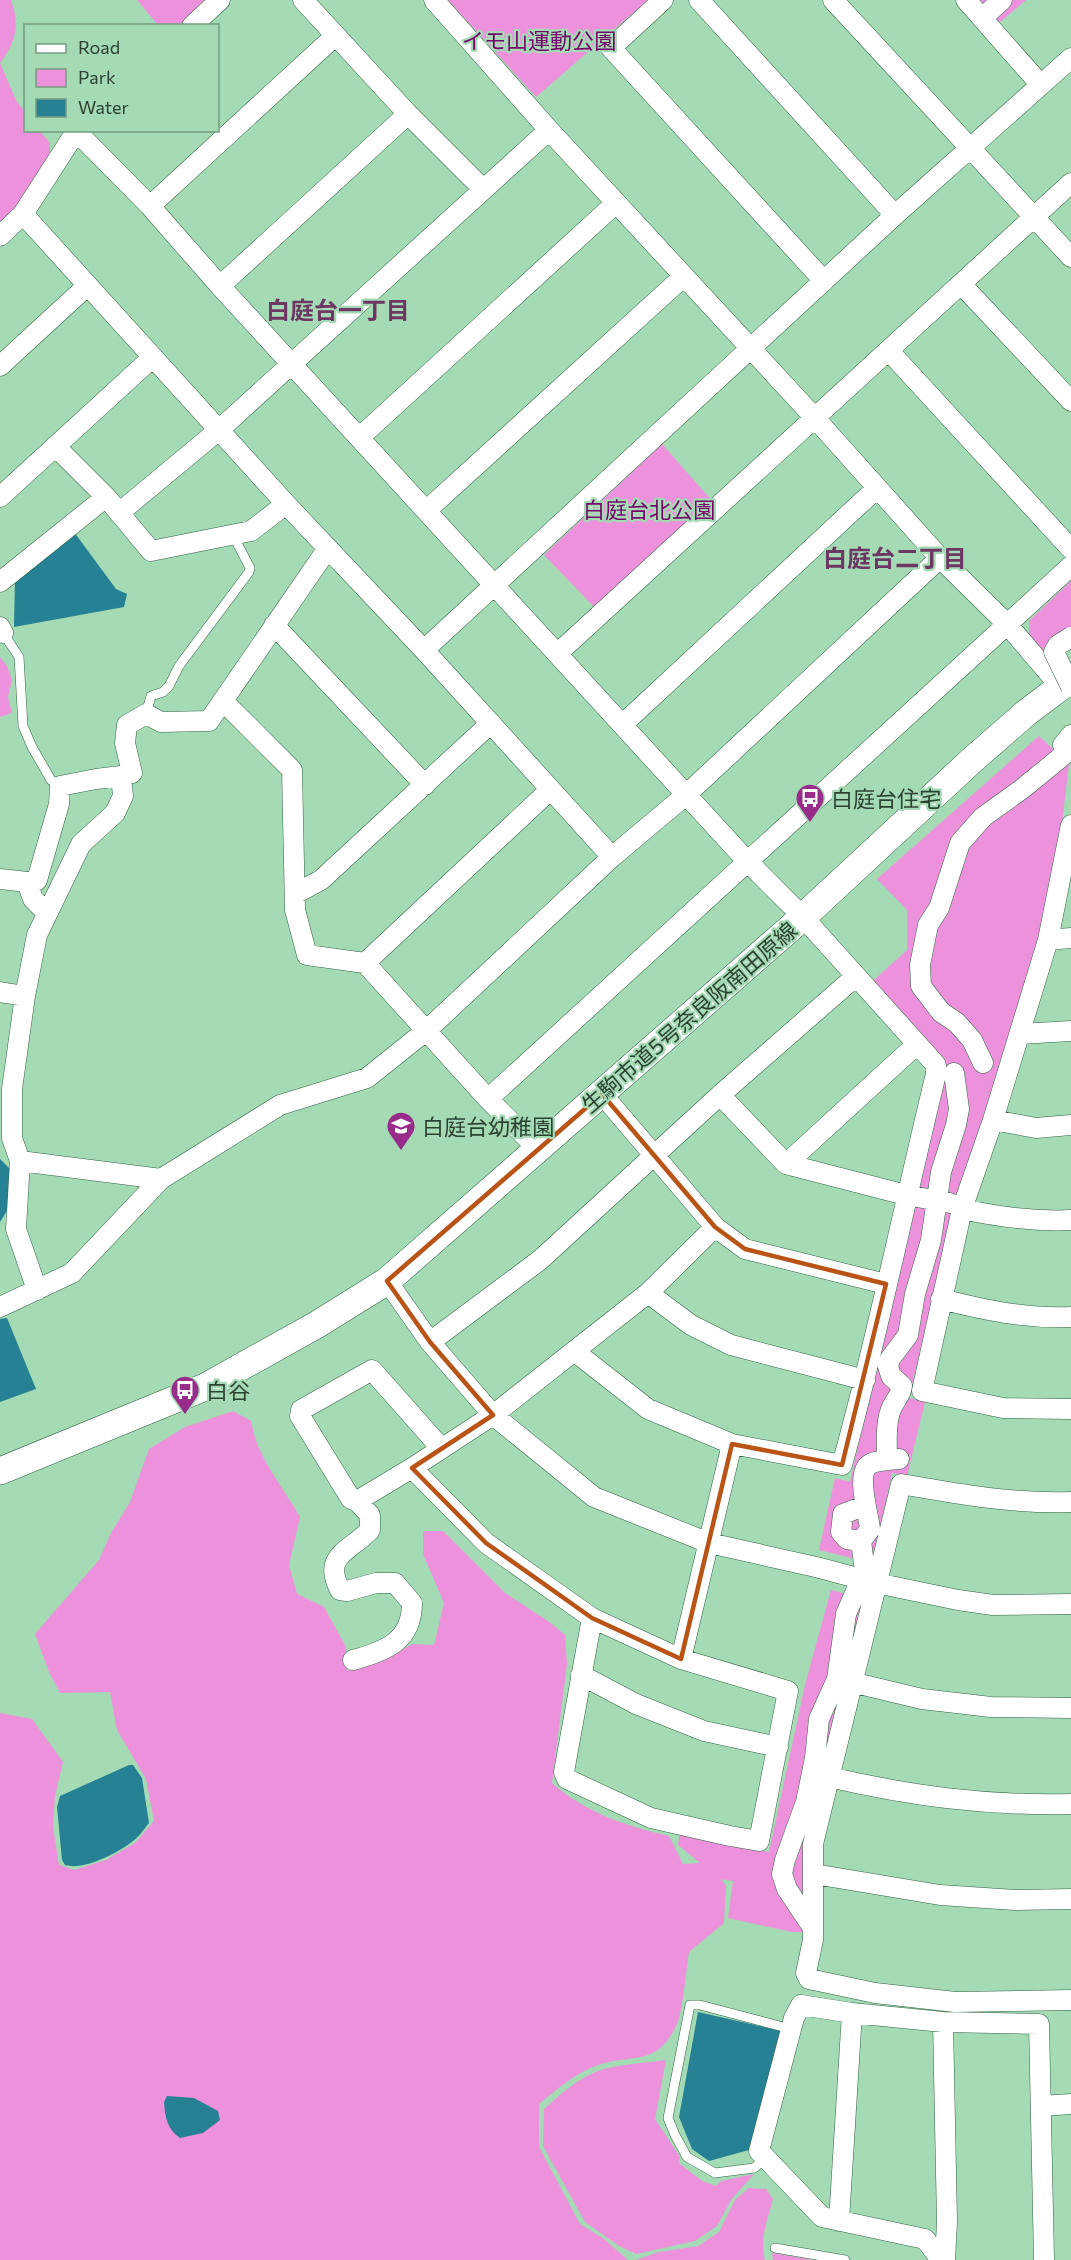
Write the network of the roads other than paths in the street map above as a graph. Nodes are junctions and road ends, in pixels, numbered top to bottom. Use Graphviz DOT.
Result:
graph roads {
  1 [pos="220,0"];
  2 [pos="303,0"];
  3 [pos="434,0"];
  4 [pos="663,0"];
  5 [pos="699,0"];
  6 [pos="832,0"];
  7 [pos="1002,0"];
  8 [pos="974,6"];
  9 [pos="194,24"];
  10 [pos="334,36"];
  11 [pos="1071,58"];
  12 [pos="1040,84"];
  13 [pos="408,114"];
  14 [pos="549,130"];
  15 [pos="76,132"];
  16 [pos="78,132"];
  17 [pos="970,148"];
  18 [pos="1071,183"];
  19 [pos="483,189"];
  20 [pos="616,203"];
  21 [pos="150,206"];
  22 [pos="23,214"];
  23 [pos="896,214"];
  24 [pos="1033,217"];
  25 [pos="0,236"];
  26 [pos="1071,257"];
  27 [pos="683,277"];
  28 [pos="824,281"];
  29 [pos="962,285"];
  30 [pos="87,286"];
  31 [pos="220,286"];
  32 [pos="750,348"];
  33 [pos="889,351"];
  34 [pos="153,357"];
  35 [pos="293,364"];
  36 [pos="0,366"];
  37 [pos="1071,401"];
  38 [pos="814,417"];
  39 [pos="220,429"];
  40 [pos="360,437"];
  41 [pos="55,446"];
  42 [pos="877,488"];
  43 [pos="0,496"];
  44 [pos="106,497"];
  45 [pos="286,504"];
  46 [pos="427,510"];
  47 [pos="118,513"];
  48 [pos="233,535"];
  49 [pos="328,548"];
  50 [pos="1071,549"];
  51 [pos="940,558"];
  52 [pos="1071,566"];
  53 [pos="0,582"];
  54 [pos="493,584"];
  55 [pos="1007,624"];
  56 [pos="274,625"];
  57 [pos="2,630"];
  58 [pos="1071,637"];
  59 [pos="424,650"];
  60 [pos="558,653"];
  61 [pos="1067,684"];
  62 [pos="224,702"];
  63 [pos="146,714"];
  64 [pos="491,723"];
  65 [pos="623,724"];
  66 [pos="1068,747"];
  67 [pos="121,776"];
  68 [pos="60,786"];
  69 [pos="424,786"];
  70 [pos="550,790"];
  71 [pos="687,794"];
  72 [pos="1070,838"];
  73 [pos="612,857"];
  74 [pos="747,861"];
  75 [pos="0,879"];
  76 [pos="27,882"];
  77 [pos="296,894"];
  78 [pos="47,913"];
  79 [pos="803,917"];
  80 [pos="1071,938"];
  81 [pos="1048,940"];
  82 [pos="365,963"];
  83 [pos="855,977"];
  84 [pos="0,992"];
  85 [pos="25,996"];
  86 [pos="427,1030"];
  87 [pos="1071,1031"];
  88 [pos="1020,1034"];
  89 [pos="916,1045"];
  90 [pos="1012,1060"];
  91 [pos="983,1063"];
  92 [pos="945,1073"];
  93 [pos="602,1094"];
  94 [pos="720,1095"];
  95 [pos="488,1099"];
  96 [pos="993,1120"];
  97 [pos="1071,1125"];
  98 [pos="539,1150"];
  99 [pos="12,1151"];
  100 [pos="653,1156"];
  101 [pos="786,1164"];
  102 [pos="161,1179"];
  103 [pos="906,1195"];
  104 [pos="938,1201"];
  105 [pos="963,1207"];
  106 [pos="1071,1220"];
  107 [pos="715,1227"];
  108 [pos="387,1281"];
  109 [pos="886,1284"];
  110 [pos="37,1290"];
  111 [pos="648,1293"];
  112 [pos="941,1299"];
  113 [pos="0,1307"];
  114 [pos="1071,1317"];
  115 [pos="430,1342"];
  116 [pos="574,1351"];
  117 [pos="865,1380"];
  118 [pos="1071,1409"];
  119 [pos="493,1415"];
  120 [pos="732,1444"];
  121 [pos="441,1448"];
  122 [pos="412,1468"];
  123 [pos="0,1471"];
  124 [pos="357,1501"];
  125 [pos="1071,1502"];
  126 [pos="864,1506"];
  127 [pos="861,1541"];
  128 [pos="710,1543"];
  129 [pos="864,1564"];
  130 [pos="876,1584"];
  131 [pos="856,1591"];
  132 [pos="1071,1604"];
  133 [pos="592,1618"];
  134 [pos="681,1659"];
  135 [pos="353,1660"];
  136 [pos="581,1675"];
  137 [pos="851,1682"];
  138 [pos="1071,1708"];
  139 [pos="778,1747"];
  140 [pos="829,1777"];
  141 [pos="1071,1804"];
  142 [pos="814,1874"];
  143 [pos="1071,1899"];
  144 [pos="813,1928"];
  145 [pos="1071,2000"];
  146 [pos="852,2013"];
  147 [pos="943,2022"];
  148 [pos="791,2029"];
  149 [pos="1071,2104"];
  150 [pos="1041,2106"];
  151 [pos="766,2158"];
  152 [pos="839,2221"];
  153 [pos="775,2248"];
  154 [pos="845,2260"];
  155 [pos="943,2260"];
  156 [pos="1044,2260"];
  1 -- 9 [label="street"];
  2 -- 10 [label="street"];
  3 -- 14 [label="street"];
  4 -- 28 [label="street"];
  5 -- 23 [label="street"];
  6 -- 17 [label="street"];
  7 -- 8 [label="street"];
  8 -- 12 [label="street"];
  10 -- 13 [label="street"];
  10 -- 21 [label="street"];
  11 -- 12 [label="street"];
  12 -- 17 [label="street"];
  13 -- 19 [label="street"];
  13 -- 31 [label="street"];
  14 -- 19 [label="street"];
  14 -- 20 [label="street"];
  15 -- 22 [label="street"];
  16 -- 21 [label="street"];
  17 -- 23 [label="street"];
  17 -- 24 [label="street"];
  18 -- 24 [label="street"];
  19 -- 35 [label="street"];
  20 -- 27 [label="street"];
  20 -- 40 [label="street"];
  21 -- 31 [label="street"];
  22 -- 25 [label="street"];
  22 -- 30 [label="street"];
  23 -- 28 [label="street"];
  24 -- 26 [label="street"];
  24 -- 29 [label="street"];
  27 -- 32 [label="street"];
  27 -- 46 [label="street"];
  28 -- 32 [label="street"];
  29 -- 33 [label="street"];
  29 -- 37 [label="street"];
  30 -- 34 [label="street"];
  30 -- 36 [label="street"];
  31 -- 35 [label="street"];
  32 -- 38 [label="street"];
  32 -- 54 [label="street"];
  33 -- 38 [label="street"];
  33 -- 50 [label="street"];
  34 -- 39 [label="street"];
  34 -- 41 [label="street"];
  35 -- 39 [label="street"];
  35 -- 40 [label="street"];
  38 -- 42 [label="street"];
  38 -- 60 [label="street"];
  39 -- 45 [label="street"];
  39 -- 47 [label="street"];
  40 -- 46 [label="street"];
  41 -- 43 [label="street"];
  41 -- 44 [label="street"];
  42 -- 51 [label="street"];
  42 -- 65 [label="street"];
  44 -- 47 [label="street"];
  44 -- 53 [label="street"];
  45 -- 48 [label="street"];
  45 -- 49 [label="street"];
  46 -- 54 [label="street"];
  47 -- 48 [label="street"];
  48 -- 63 [label="lane"];
  49 -- 56 [label="street"];
  49 -- 59 [label="street"];
  51 -- 55 [label="street"];
  51 -- 71 [label="street"];
  52 -- 55 [label="street"];
  54 -- 59 [label="street"];
  54 -- 60 [label="street"];
  55 -- 61 [label="street"];
  55 -- 74 [label="street"];
  56 -- 62 [label="street"];
  56 -- 69 [label="street"];
  57 -- 68 [label="lane"];
  58 -- 61 [label="street, bridge"];
  59 -- 64 [label="street"];
  60 -- 65 [label="street"];
  61 -- 79 [label="street, 生駒市道5号奈良阪南田原線"];
  62 -- 63 [label="street"];
  62 -- 77 [label="street"];
  63 -- 67 [label="street"];
  64 -- 69 [label="street"];
  64 -- 70 [label="street"];
  65 -- 71 [label="street"];
  66 -- 91 [label="street"];
  67 -- 68 [label="street"];
  67 -- 78 [label="street"];
  68 -- 76 [label="street"];
  69 -- 77 [label="street"];
  70 -- 73 [label="street"];
  70 -- 82 [label="street"];
  71 -- 73 [label="street"];
  71 -- 74 [label="street"];
  72 -- 81 [label="street"];
  73 -- 86 [label="street"];
  74 -- 79 [label="street"];
  74 -- 95 [label="street"];
  75 -- 76 [label="street"];
  76 -- 78 [label="street"];
  77 -- 82 [label="street"];
  78 -- 85 [label="street"];
  79 -- 83 [label="street"];
  79 -- 93 [label="street, 生駒市道5号奈良阪南田原線"];
  80 -- 81 [label="street"];
  81 -- 88 [label="street"];
  82 -- 86 [label="street"];
  83 -- 89 [label="street"];
  83 -- 94 [label="street"];
  84 -- 85 [label="street"];
  85 -- 99 [label="street"];
  86 -- 95 [label="street"];
  86 -- 102 [label="street"];
  87 -- 88 [label="street"];
  88 -- 90 [label="street"];
  89 -- 92 [label="street"];
  89 -- 101 [label="street"];
  90 -- 91 [label="street"];
  90 -- 96 [label="street"];
  91 -- 92 [label="street"];
  92 -- 103 [label="street"];
  92 -- 104 [label="street"];
  93 -- 98 [label="street, 生駒市道5号奈良阪南田原線"];
  93 -- 100 [label="street"];
  94 -- 100 [label="street"];
  94 -- 101 [label="street"];
  95 -- 98 [label="street"];
  96 -- 97 [label="street"];
  96 -- 105 [label="street"];
  98 -- 108 [label="street, 生駒市道5号奈良阪南田原線"];
  99 -- 102 [label="street"];
  99 -- 110 [label="street"];
  100 -- 107 [label="street"];
  100 -- 115 [label="street"];
  101 -- 103 [label="street"];
  102 -- 110 [label="street"];
  103 -- 104 [label="street"];
  103 -- 109 [label="street"];
  104 -- 105 [label="street"];
  104 -- 126 [label="street"];
  105 -- 106 [label="street"];
  105 -- 112 [label="street"];
  107 -- 109 [label="street"];
  107 -- 111 [label="street"];
  108 -- 115 [label="street"];
  108 -- 123 [label="street, 生駒市道5号奈良阪南田原線"];
  109 -- 117 [label="street"];
  110 -- 113 [label="street"];
  111 -- 116 [label="street"];
  111 -- 117 [label="street"];
  112 -- 114 [label="street"];
  112 -- 118 [label="street"];
  115 -- 119 [label="street"];
  116 -- 119 [label="street"];
  116 -- 120 [label="street"];
  117 -- 120 [label="street"];
  119 -- 121 [label="street"];
  119 -- 128 [label="street"];
  120 -- 128 [label="street"];
  121 -- 122 [label="street"];
  121 -- 124 [label="street"];
  122 -- 124 [label="street"];
  122 -- 133 [label="street"];
  124 -- 135 [label="street"];
  125 -- 130 [label="street"];
  126 -- 127 [label="street"];
  126 -- 127 [label="street"];
  127 -- 129 [label="street"];
  128 -- 130 [label="street"];
  128 -- 134 [label="street"];
  130 -- 132 [label="street"];
  130 -- 137 [label="street"];
  131 -- 144 [label="street"];
  133 -- 134 [label="street"];
  133 -- 136 [label="street"];
  134 -- 139 [label="street"];
  136 -- 139 [label="street"];
  136 -- 139 [label="street"];
  137 -- 138 [label="street"];
  137 -- 140 [label="street"];
  140 -- 141 [label="street"];
  140 -- 142 [label="street"];
  142 -- 143 [label="street"];
  142 -- 144 [label="street"];
  144 -- 145 [label="street"];
  146 -- 147 [label="street"];
  146 -- 148 [label="street"];
  146 -- 152 [label="street"];
  147 -- 150 [label="street"];
  147 -- 155 [label="street"];
  148 -- 151 [label="street"];
  148 -- 151 [label="lane"];
  149 -- 150 [label="street"];
  150 -- 156 [label="street"];
  151 -- 152 [label="street"];
  152 -- 155 [label="street"];
  153 -- 154 [label="lane"];
}
